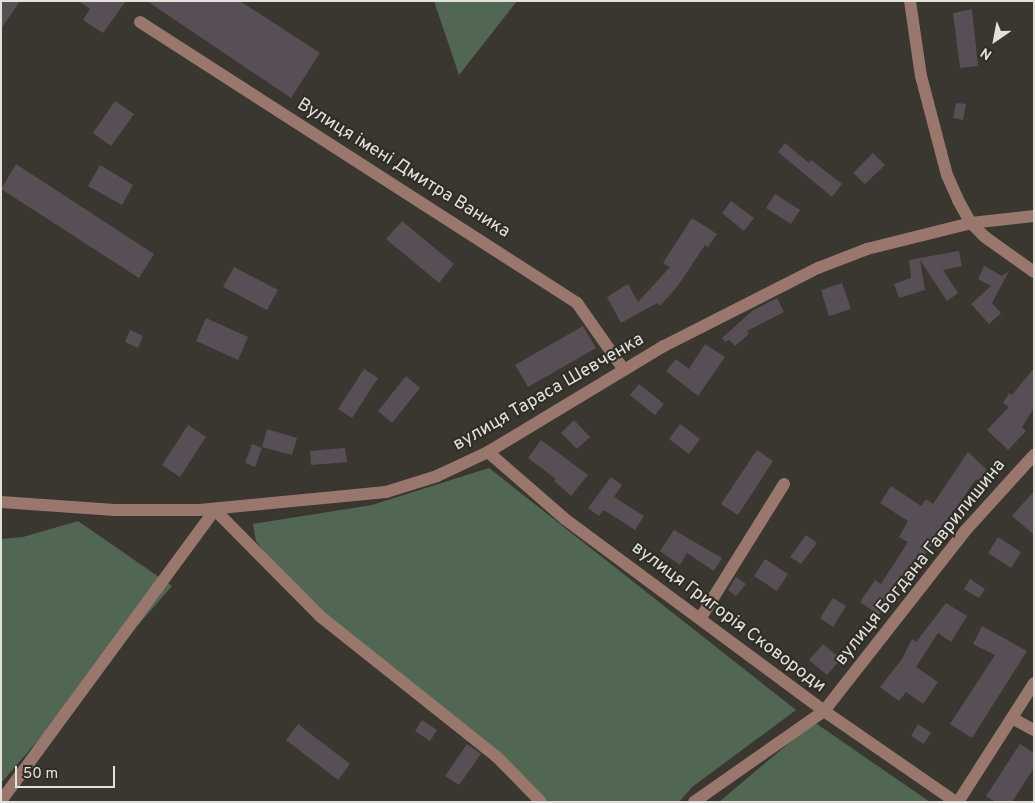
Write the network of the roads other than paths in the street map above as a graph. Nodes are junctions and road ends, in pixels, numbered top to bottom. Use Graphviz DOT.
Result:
graph roads {
  1 [pos="910,1"];
  2 [pos="140,22"];
  3 [pos="1034,216"];
  4 [pos="971,223"];
  5 [pos="1034,272"];
  6 [pos="624,370"];
  7 [pos="488,452"];
  8 [pos="1034,455"];
  9 [pos="784,484"];
  10 [pos="1,502"];
  11 [pos="700,619"];
  12 [pos="1034,683"];
  13 [pos="824,711"];
  14 [pos="1012,718"];
  15 [pos="1034,730"];
  16 [pos="1,801"];
  17 [pos="541,802"];
  18 [pos="694,802"];
  19 [pos="957,802"];
  1 -- 4 [label="street"];
  2 -- 6 [label="street, Вулиця імені Дмитра Ваника"];
  3 -- 4 [label="street, вулиця Тараса Шевченка"];
  4 -- 5 [label="street"];
  4 -- 6 [label="street, вулиця Тараса Шевченка"];
  6 -- 7 [label="street, вулиця Тараса Шевченка"];
  7 -- 10 [label="street, вулиця Тараса Шевченка"];
  7 -- 11 [label="street, вулиця Григорія Сковороди"];
  8 -- 13 [label="street, вулиця Богдана Гаврилишина"];
  9 -- 11 [label="street"];
  11 -- 13 [label="street, вулиця Григорія Сковороди"];
  12 -- 14 [label="street"];
  13 -- 18 [label="street, вулиця Богдана Гаврилишина"];
  13 -- 19 [label="street, вулиця Григорія Сковороди"];
  14 -- 15 [label="street"];
  14 -- 19 [label="street"];
  16 -- 17 [label="street"];
}
